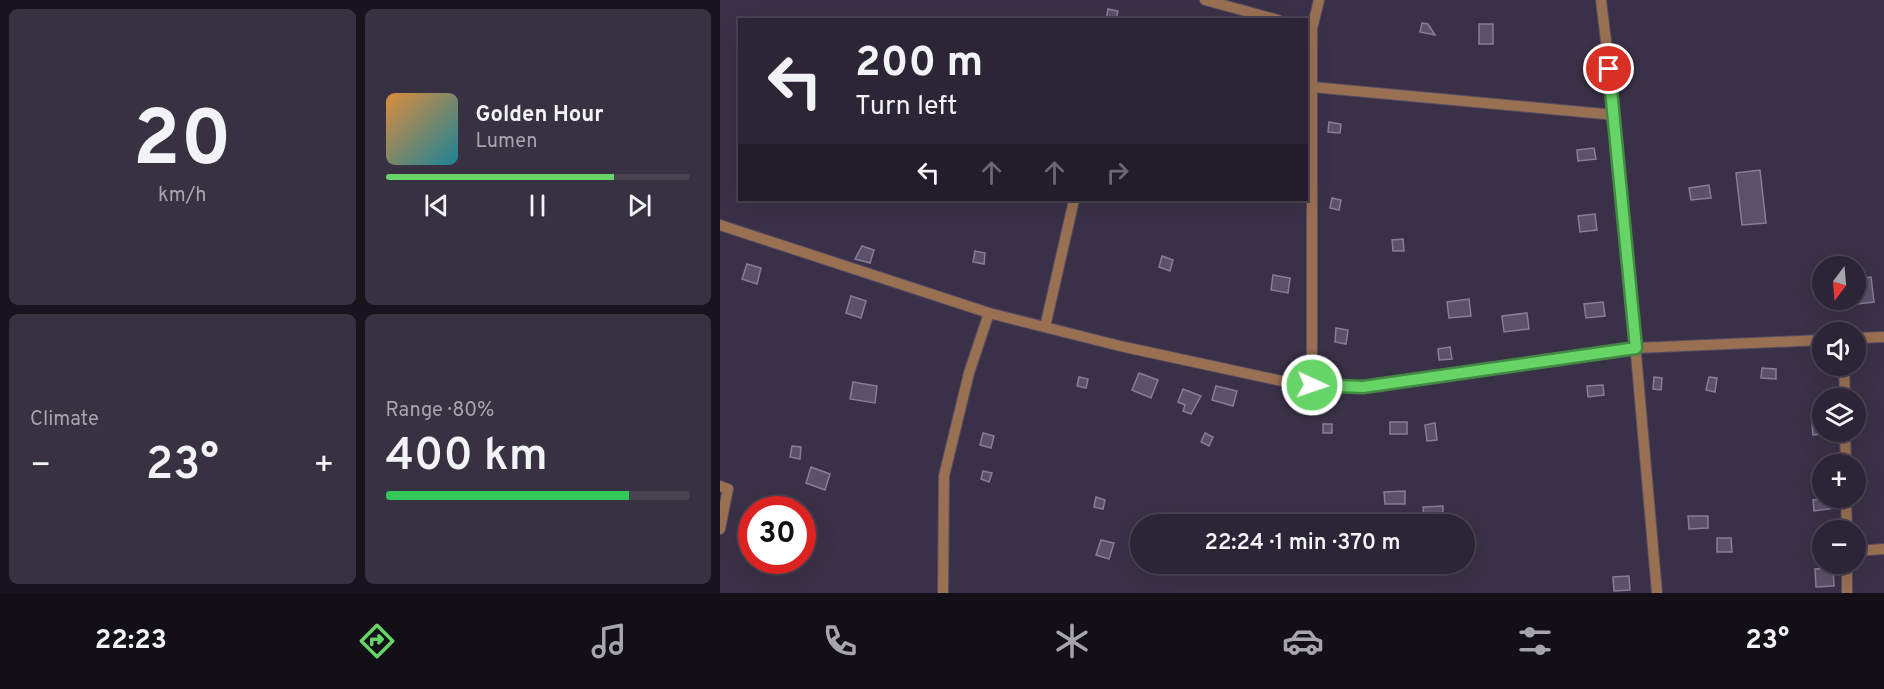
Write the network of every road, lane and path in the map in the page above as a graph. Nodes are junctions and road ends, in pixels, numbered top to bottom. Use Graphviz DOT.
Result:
graph roads {
  1 [pos="1205,0"];
  2 [pos="1319,0"];
  3 [pos="1600,0"];
  4 [pos="1271,18"];
  5 [pos="1309,28"];
  6 [pos="1312,87"];
  7 [pos="1615,115"];
  8 [pos="1074,201"];
  9 [pos="720,225"];
  10 [pos="989,313"];
  11 [pos="1045,327"];
  12 [pos="1884,337"];
  13 [pos="1866,338"];
  14 [pos="1812,340"];
  15 [pos="1636,348"];
  16 [pos="1312,385"];
  17 [pos="720,486"];
  18 [pos="720,529"];
  19 [pos="1884,549"];
  20 [pos="1866,550"];
  21 [pos="1847,574"];
  22 [pos="943,593"];
  23 [pos="1657,593"];
  24 [pos="1847,593"];
  1 -- 4 [label="street"];
  2 -- 5 [label="street"];
  3 -- 7 [label="street"];
  5 -- 6 [label="street"];
  6 -- 7 [label="street"];
  6 -- 16 [label="street"];
  7 -- 15 [label="street"];
  8 -- 11 [label="street"];
  9 -- 10 [label="street"];
  10 -- 11 [label="street"];
  10 -- 22 [label="street"];
  11 -- 16 [label="street"];
  12 -- 13 [label="street"];
  14 -- 15 [label="street"];
  15 -- 16 [label="street"];
  15 -- 23 [label="street"];
  17 -- 18 [label="street"];
  19 -- 20 [label="street"];
  21 -- 24 [label="street"];
}
